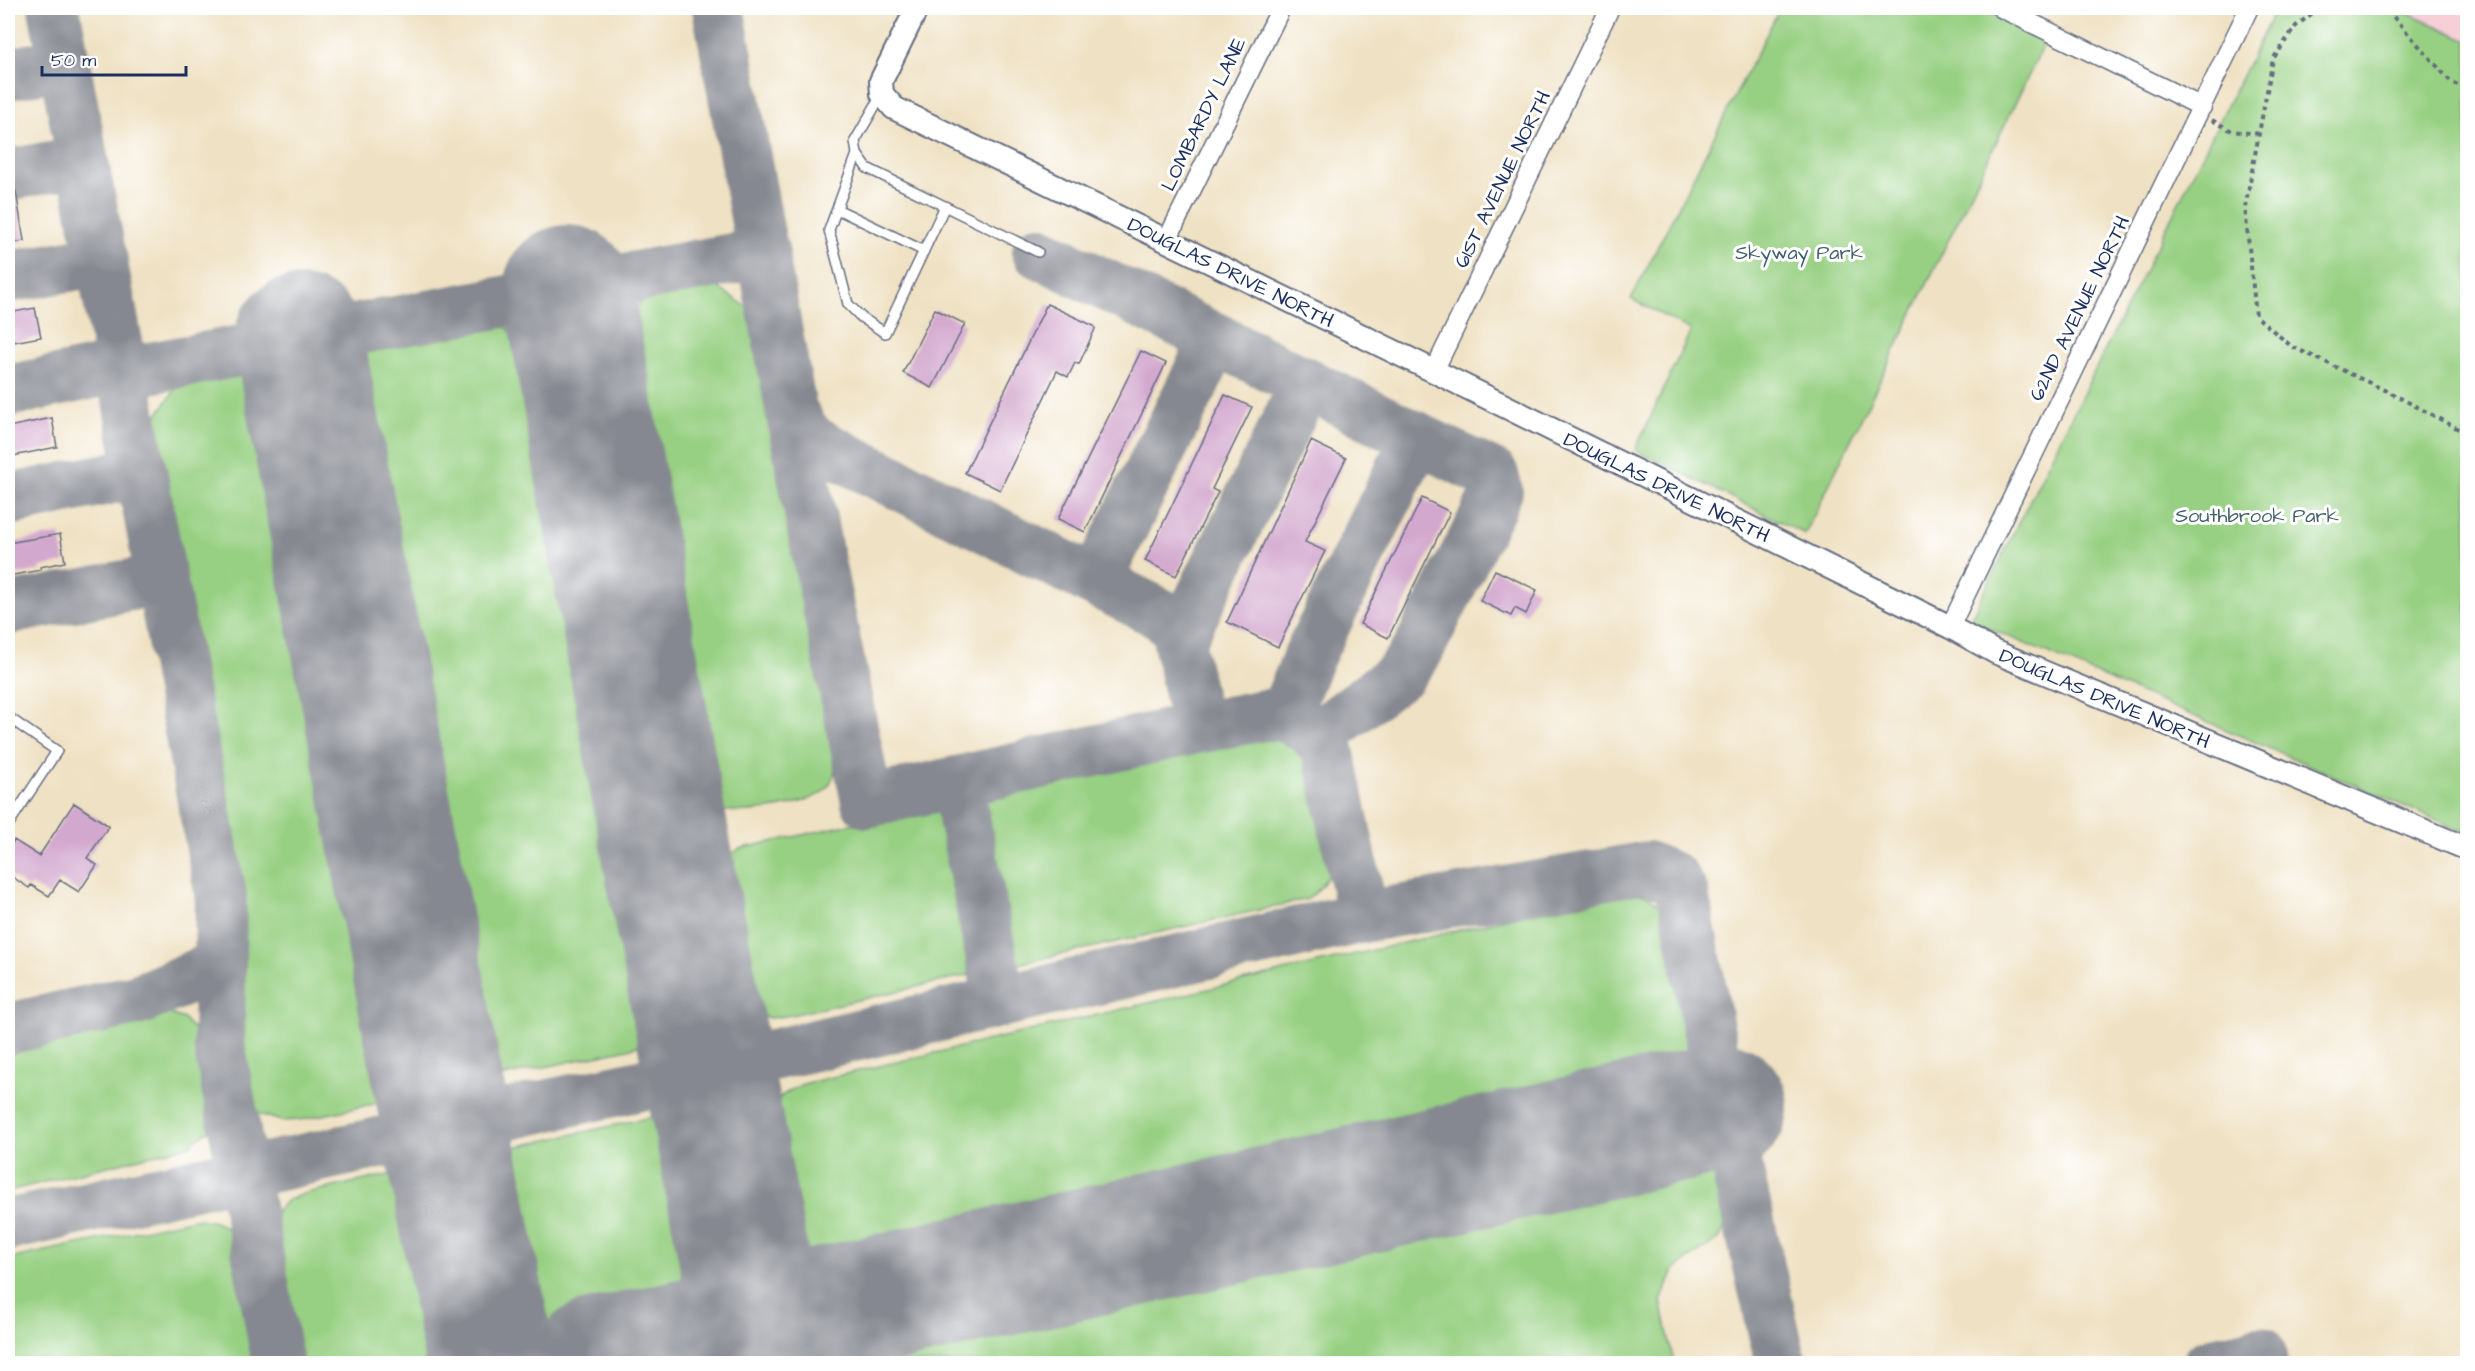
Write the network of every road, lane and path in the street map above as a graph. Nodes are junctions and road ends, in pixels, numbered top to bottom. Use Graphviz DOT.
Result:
graph roads {
  1 [pos="917,8"];
  2 [pos="1281,8"];
  3 [pos="1610,8"];
  4 [pos="2001,8"];
  5 [pos="2249,8"];
  6 [pos="2319,8"];
  7 [pos="2369,8"];
  8 [pos="2468,88"];
  9 [pos="882,94"];
  10 [pos="2202,107"];
  11 [pos="2259,134"];
  12 [pos="857,154"];
  13 [pos="945,206"];
  14 [pos="837,209"];
  15 [pos="1167,240"];
  16 [pos="924,251"];
  17 [pos="1038,252"];
  18 [pos="1434,371"];
  19 [pos="2468,434"];
  20 [pos="1950,627"];
  21 [pos="8,717"];
  22 [pos="8,825"];
  23 [pos="2468,849"];
  1 -- 9 [label="street"];
  2 -- 15 [label="street, LOMBARDY LANE"];
  3 -- 18 [label="street, 61ST AVENUE NORTH"];
  4 -- 10 [label="street"];
  5 -- 10 [label="street, 62ND AVENUE NORTH"];
  6 -- 11 [label="path"];
  7 -- 8 [label="path"];
  9 -- 12 [label="lane"];
  9 -- 15 [label="street, DOUGLAS DRIVE NORTH"];
  10 -- 11 [label="path"];
  10 -- 20 [label="street, 62ND AVENUE NORTH"];
  11 -- 19 [label="path"];
  12 -- 13 [label="lane"];
  12 -- 14 [label="lane"];
  13 -- 16 [label="lane"];
  13 -- 17 [label="lane"];
  14 -- 16 [label="lane"];
  14 -- 16 [label="lane"];
  15 -- 18 [label="street, DOUGLAS DRIVE NORTH"];
  18 -- 20 [label="street, DOUGLAS DRIVE NORTH"];
  20 -- 23 [label="street, DOUGLAS DRIVE NORTH"];
  21 -- 22 [label="lane"];
}
